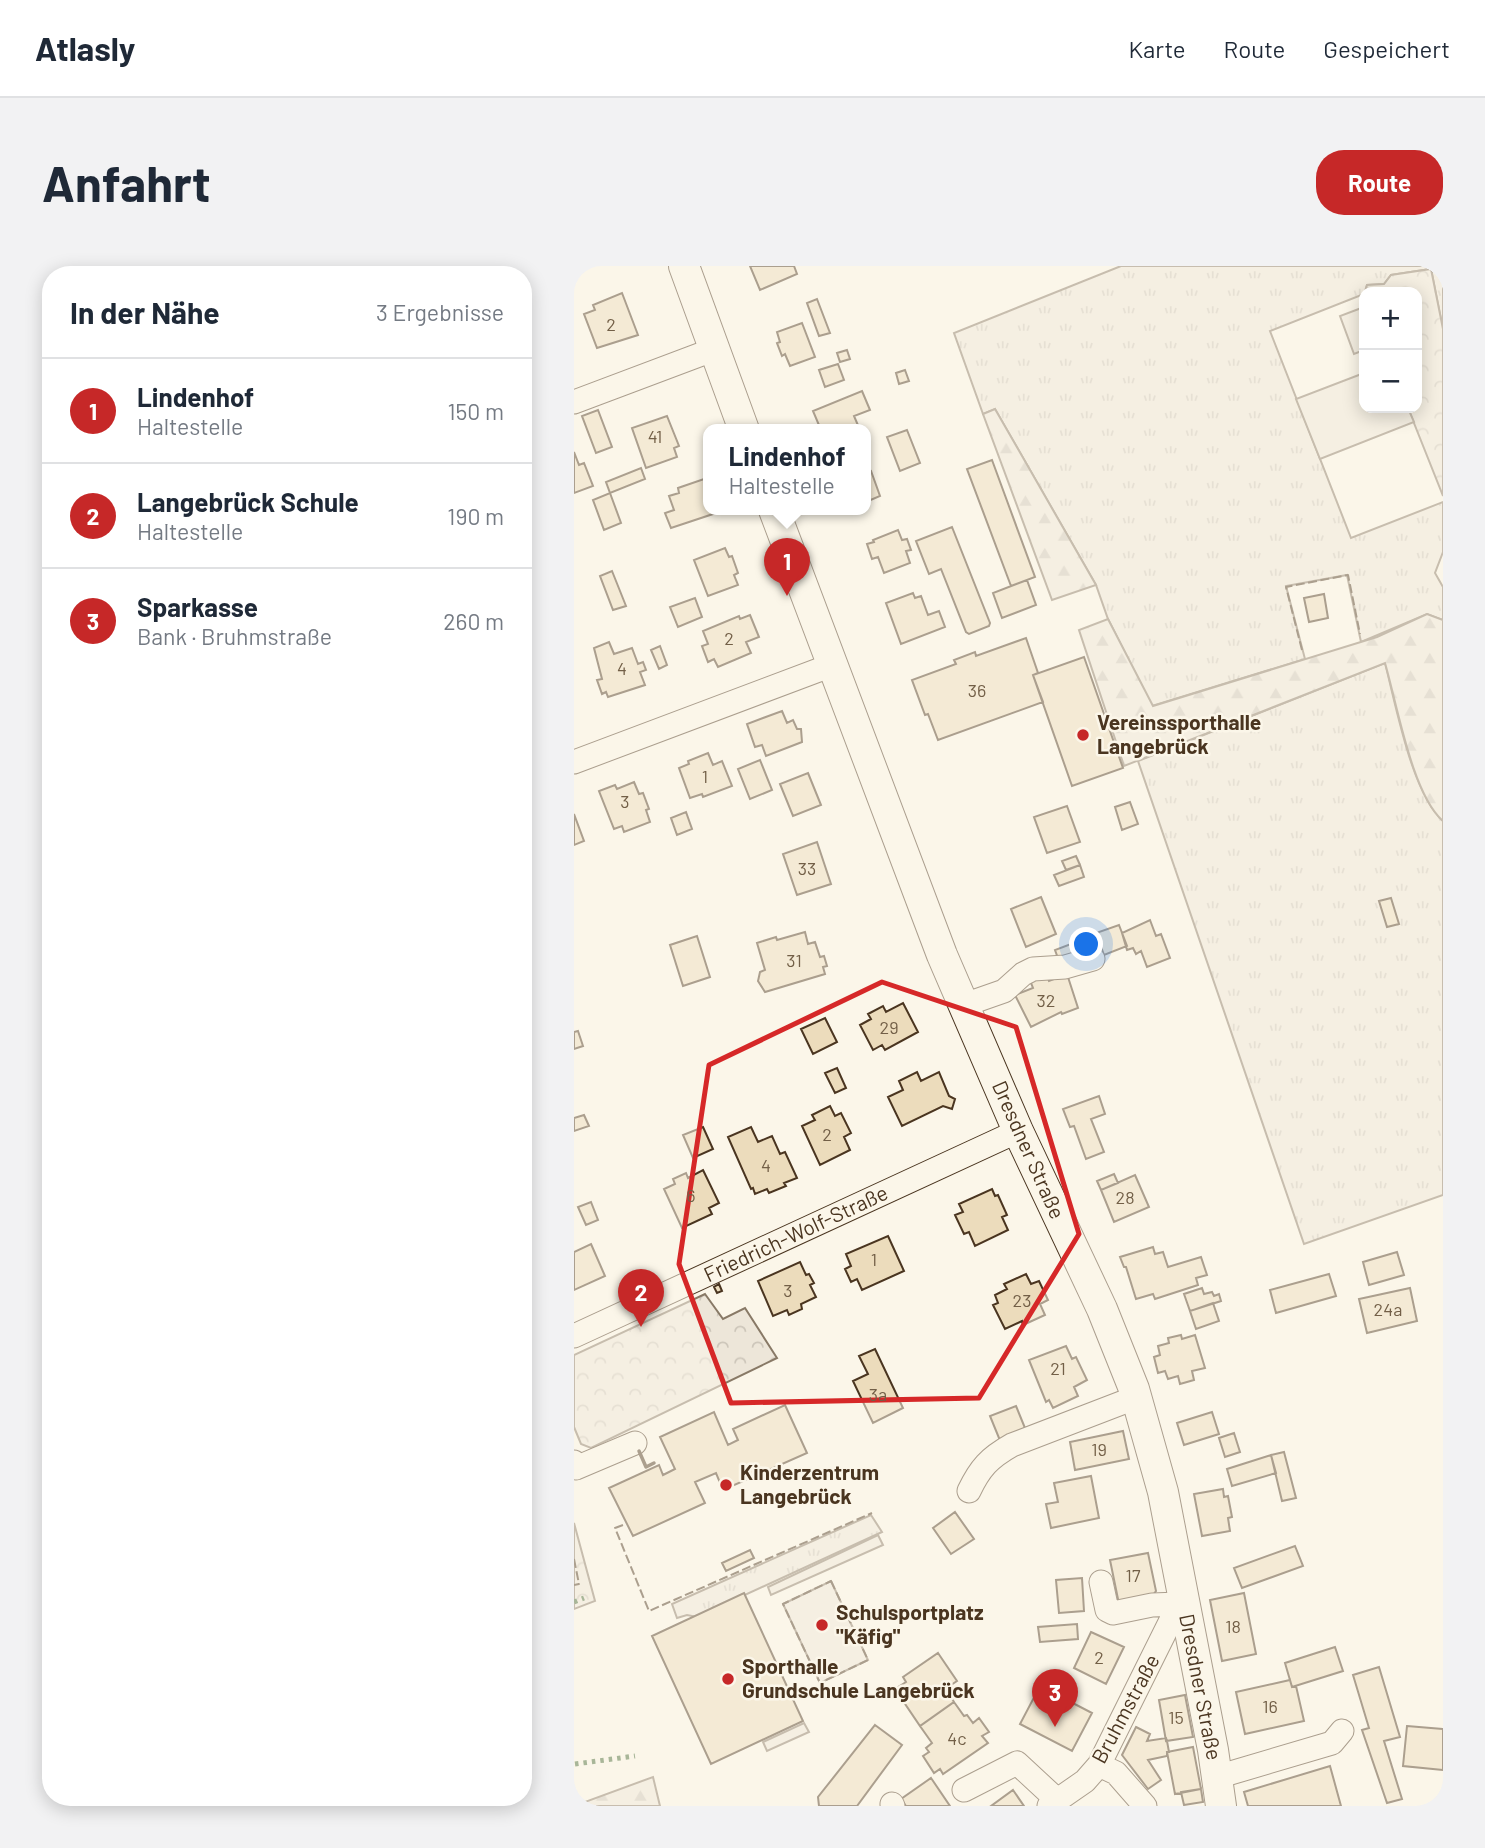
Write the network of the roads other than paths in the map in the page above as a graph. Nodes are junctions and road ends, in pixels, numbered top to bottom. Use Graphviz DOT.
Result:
graph roads {
  1 [pos="684,266"];
  2 [pos="715,349"];
  3 [pos="574,402"];
  4 [pos="742,424"];
  5 [pos="776,515"];
  6 [pos="832,665"];
  7 [pos="574,762"];
  8 [pos="1093,959"];
  9 [pos="964,1004"];
  10 [pos="1018,1131"];
  11 [pos="574,1336"];
  12 [pos="1137,1397"];
  13 [pos="635,1443"];
  14 [pos="575,1465"];
  15 [pos="969,1491"];
  16 [pos="1101,1582"];
  17 [pos="1181,1600"];
  18 [pos="1342,1731"];
  19 [pos="1099,1765"];
  20 [pos="964,1790"];
  21 [pos="1219,1792"];
  22 [pos="1053,1803"];
  23 [pos="1146,1806"];
  1 -- 2 [label="main road"];
  2 -- 3 [label="street"];
  2 -- 4 [label="main road"];
  5 -- 6 [label="main road, Dresdner Straße"];
  6 -- 7 [label="street"];
  6 -- 9 [label="main road, Dresdner Straße"];
  8 -- 9 [label="street"];
  9 -- 10 [label="main road, Dresdner Straße"];
  10 -- 11 [label="street, Friedrich-Wolf-Straße"];
  10 -- 12 [label="main road, Dresdner Straße"];
  12 -- 15 [label="street"];
  12 -- 17 [label="main road, Dresdner Straße"];
  13 -- 14 [label="street"];
  16 -- 17 [label="street"];
  17 -- 19 [label="street, Bruhmstraße"];
  17 -- 21 [label="main road, Dresdner Straße"];
  18 -- 21 [label="street"];
  19 -- 22 [label="street, Bruhmstraße"];
  19 -- 23 [label="street"];
  20 -- 22 [label="street"];
}
